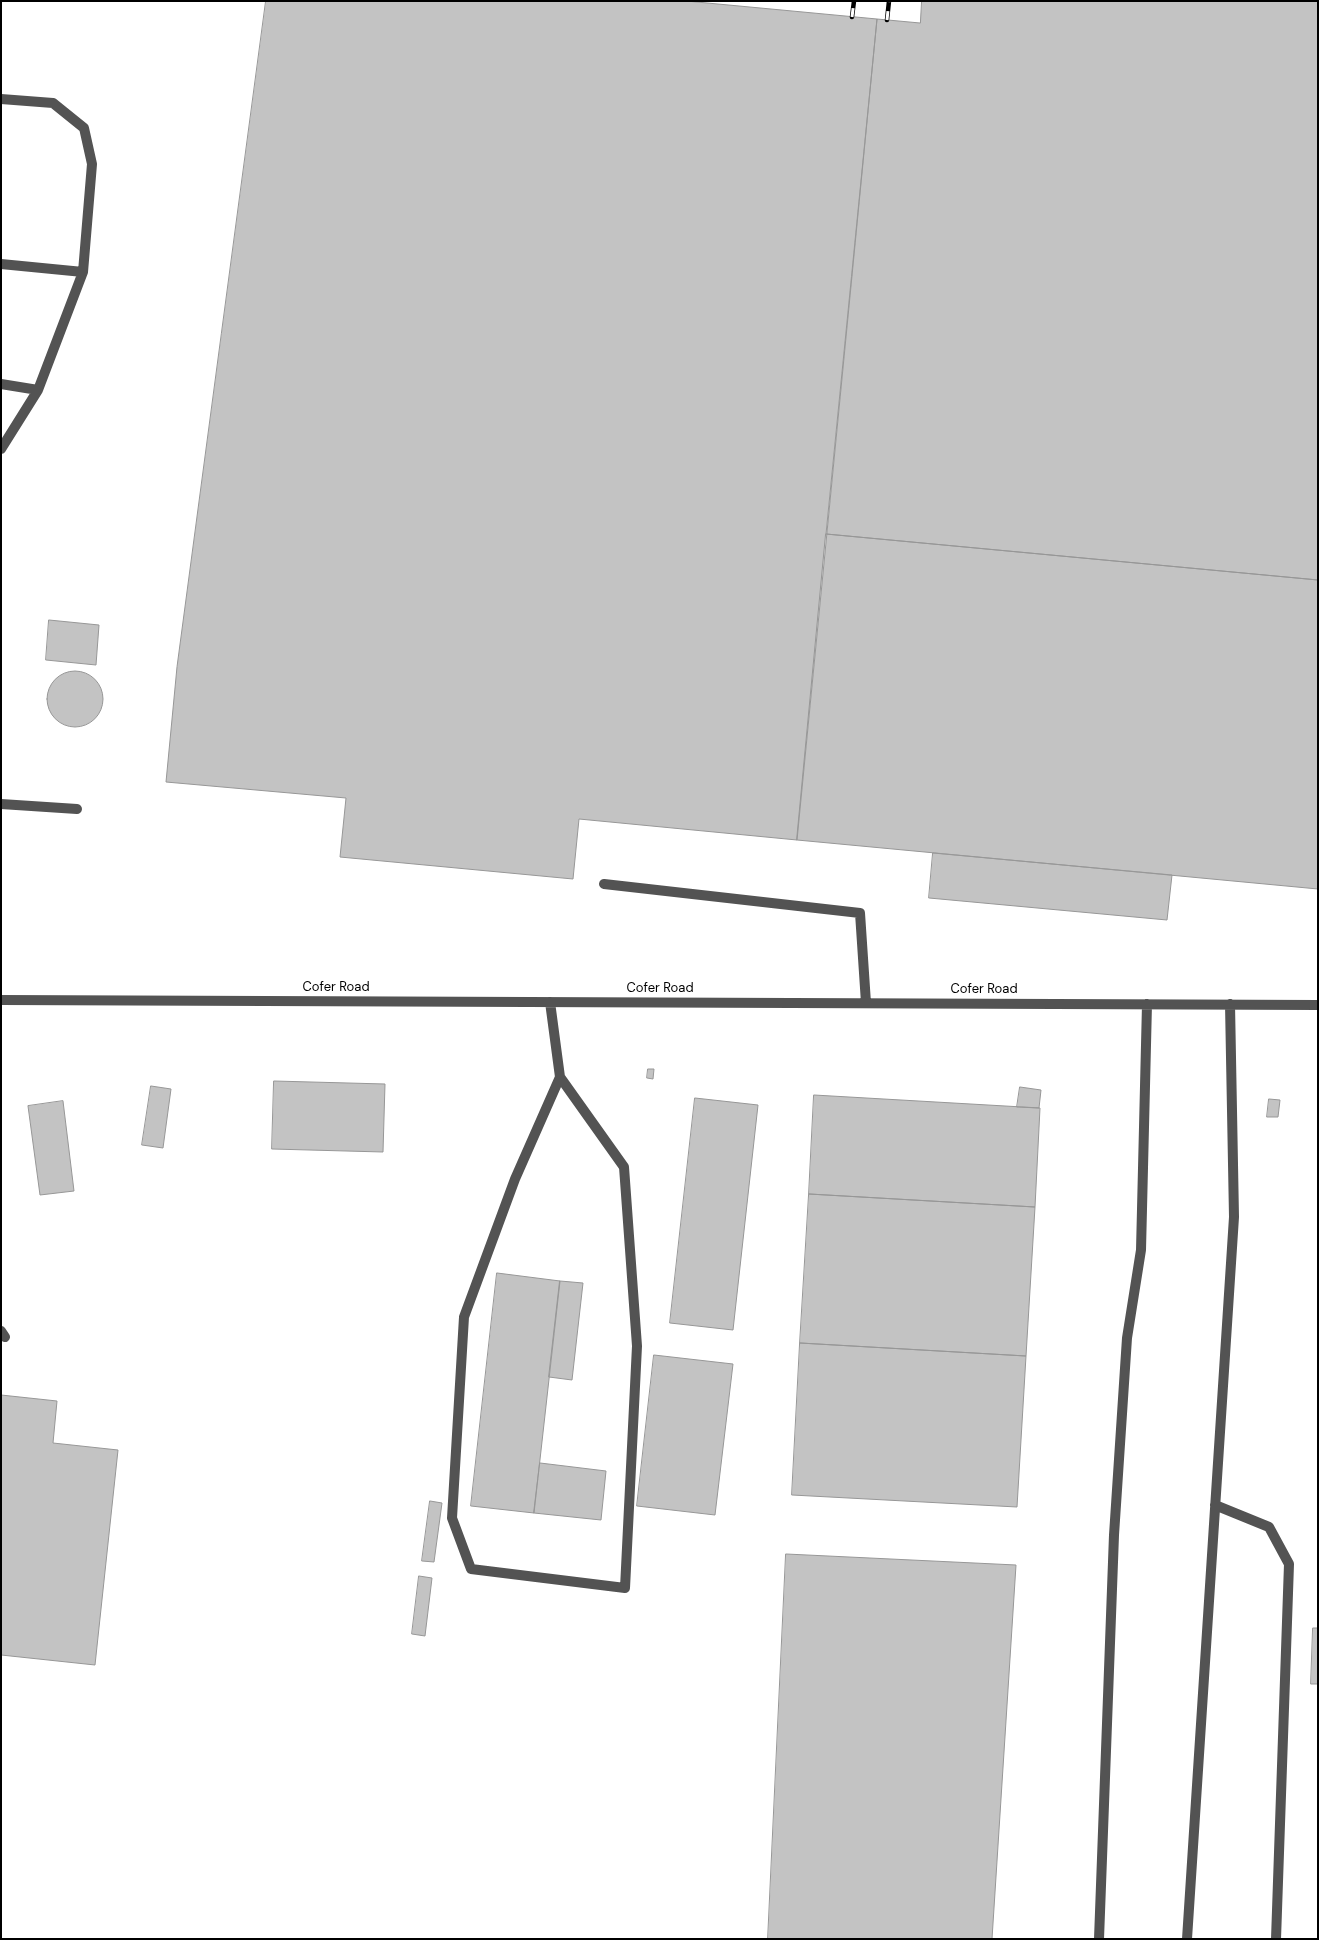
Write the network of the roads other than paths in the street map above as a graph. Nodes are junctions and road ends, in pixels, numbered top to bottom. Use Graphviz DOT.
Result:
graph roads {
  1 [pos="1,99"];
  2 [pos="1,264"];
  3 [pos="83,272"];
  4 [pos="1,384"];
  5 [pos="38,390"];
  6 [pos="1,449"];
  7 [pos="1,804"];
  8 [pos="77,809"];
  9 [pos="604,884"];
  10 [pos="1,1000"];
  11 [pos="550,1002"];
  12 [pos="866,1003"];
  13 [pos="1147,1004"];
  14 [pos="1230,1004"];
  15 [pos="1318,1005"];
  16 [pos="560,1078"];
  17 [pos="1215,1505"];
  18 [pos="1099,1939"];
  19 [pos="1187,1939"];
  20 [pos="1276,1939"];
  1 -- 3 [label="street"];
  2 -- 3 [label="street"];
  3 -- 5 [label="street"];
  4 -- 5 [label="street"];
  5 -- 6 [label="street"];
  7 -- 8 [label="street"];
  9 -- 12 [label="street"];
  10 -- 11 [label="street, Cofer Road"];
  11 -- 12 [label="street, Cofer Road"];
  11 -- 16 [label="street"];
  12 -- 13 [label="street, Cofer Road"];
  13 -- 14 [label="street, Cofer Road"];
  13 -- 18 [label="street"];
  14 -- 15 [label="street, Cofer Road"];
  14 -- 17 [label="street"];
  16 -- 16 [label="street"];
  17 -- 19 [label="street"];
  17 -- 20 [label="street"];
}
